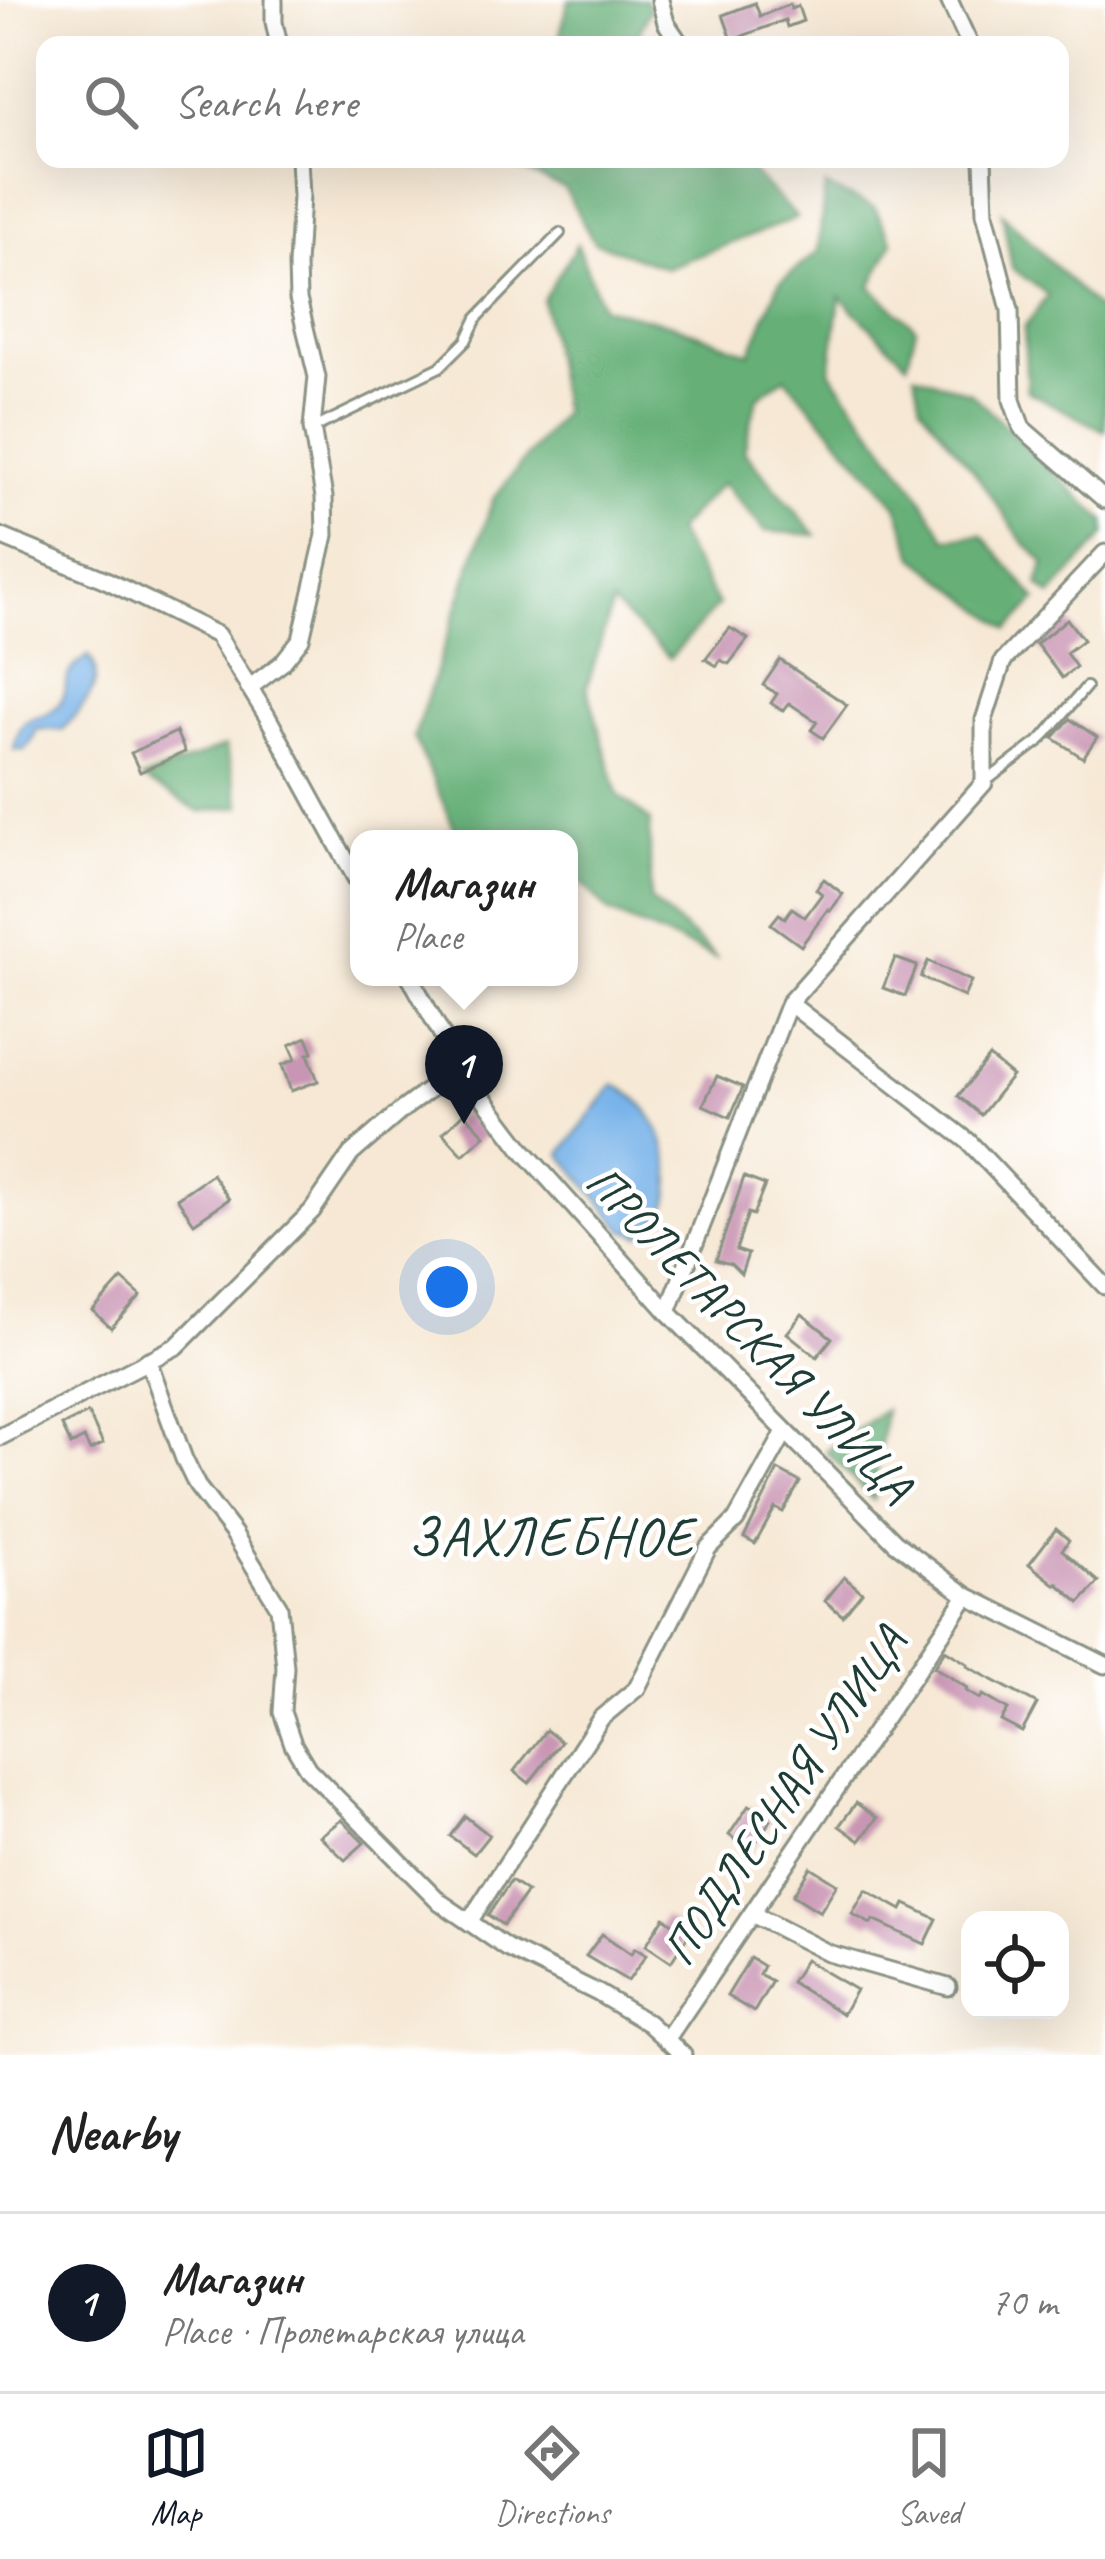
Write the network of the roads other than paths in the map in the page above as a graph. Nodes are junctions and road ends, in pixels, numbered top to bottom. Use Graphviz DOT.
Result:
graph roads {
  1 [pos="274,0"];
  2 [pos="660,0"];
  3 [pos="950,0"];
  4 [pos="277,36"];
  5 [pos="675,36"];
  6 [pos="966,36"];
  7 [pos="299,168"];
  8 [pos="982,168"];
  9 [pos="560,233"];
  10 [pos="313,428"];
  11 [pos="1105,500"];
  12 [pos="0,536"];
  13 [pos="1105,553"];
  14 [pos="1086,687"];
  15 [pos="249,688"];
  16 [pos="984,783"];
  17 [pos="350,868"];
  18 [pos="415,986"];
  19 [pos="789,1003"];
  20 [pos="460,1067"];
  21 [pos="1105,1286"];
  22 [pos="668,1312"];
  23 [pos="148,1360"];
  24 [pos="785,1432"];
  25 [pos="0,1437"];
  26 [pos="967,1597"];
  27 [pos="1105,1665"];
  28 [pos="752,1914"];
  29 [pos="469,1922"];
  30 [pos="948,1987"];
  31 [pos="666,2040"];
  32 [pos="682,2055"];
  1 -- 4 [label="street"];
  2 -- 5 [label="street"];
  3 -- 6 [label="street"];
  7 -- 10 [label="street"];
  8 -- 11 [label="street"];
  9 -- 10 [label="lane"];
  10 -- 15 [label="street"];
  12 -- 15 [label="street"];
  13 -- 16 [label="street"];
  14 -- 16 [label="lane"];
  15 -- 17 [label="street"];
  16 -- 19 [label="street"];
  18 -- 20 [label="street, ПРОЛЕТАРСКАЯ УЛИЦА"];
  19 -- 21 [label="street"];
  19 -- 22 [label="street"];
  20 -- 22 [label="street, ПРОЛЕТАРСКАЯ УЛИЦА"];
  20 -- 23 [label="street"];
  22 -- 24 [label="street, ПРОЛЕТАРСКАЯ УЛИЦА"];
  23 -- 25 [label="street"];
  23 -- 29 [label="street, ПОДЛЕСНАЯ УЛИЦА"];
  24 -- 26 [label="street, ПРОЛЕТАРСКАЯ УЛИЦА"];
  24 -- 29 [label="street"];
  26 -- 27 [label="street, ПРОЛЕТАРСКАЯ УЛИЦА"];
  26 -- 28 [label="street, ПОДЛЕСНАЯ УЛИЦА"];
  28 -- 30 [label="street"];
  28 -- 31 [label="street, ПОДЛЕСНАЯ УЛИЦА"];
  29 -- 31 [label="street, ПОДЛЕСНАЯ УЛИЦА"];
  31 -- 32 [label="street, ПОДЛЕСНАЯ УЛИЦА"];
}
